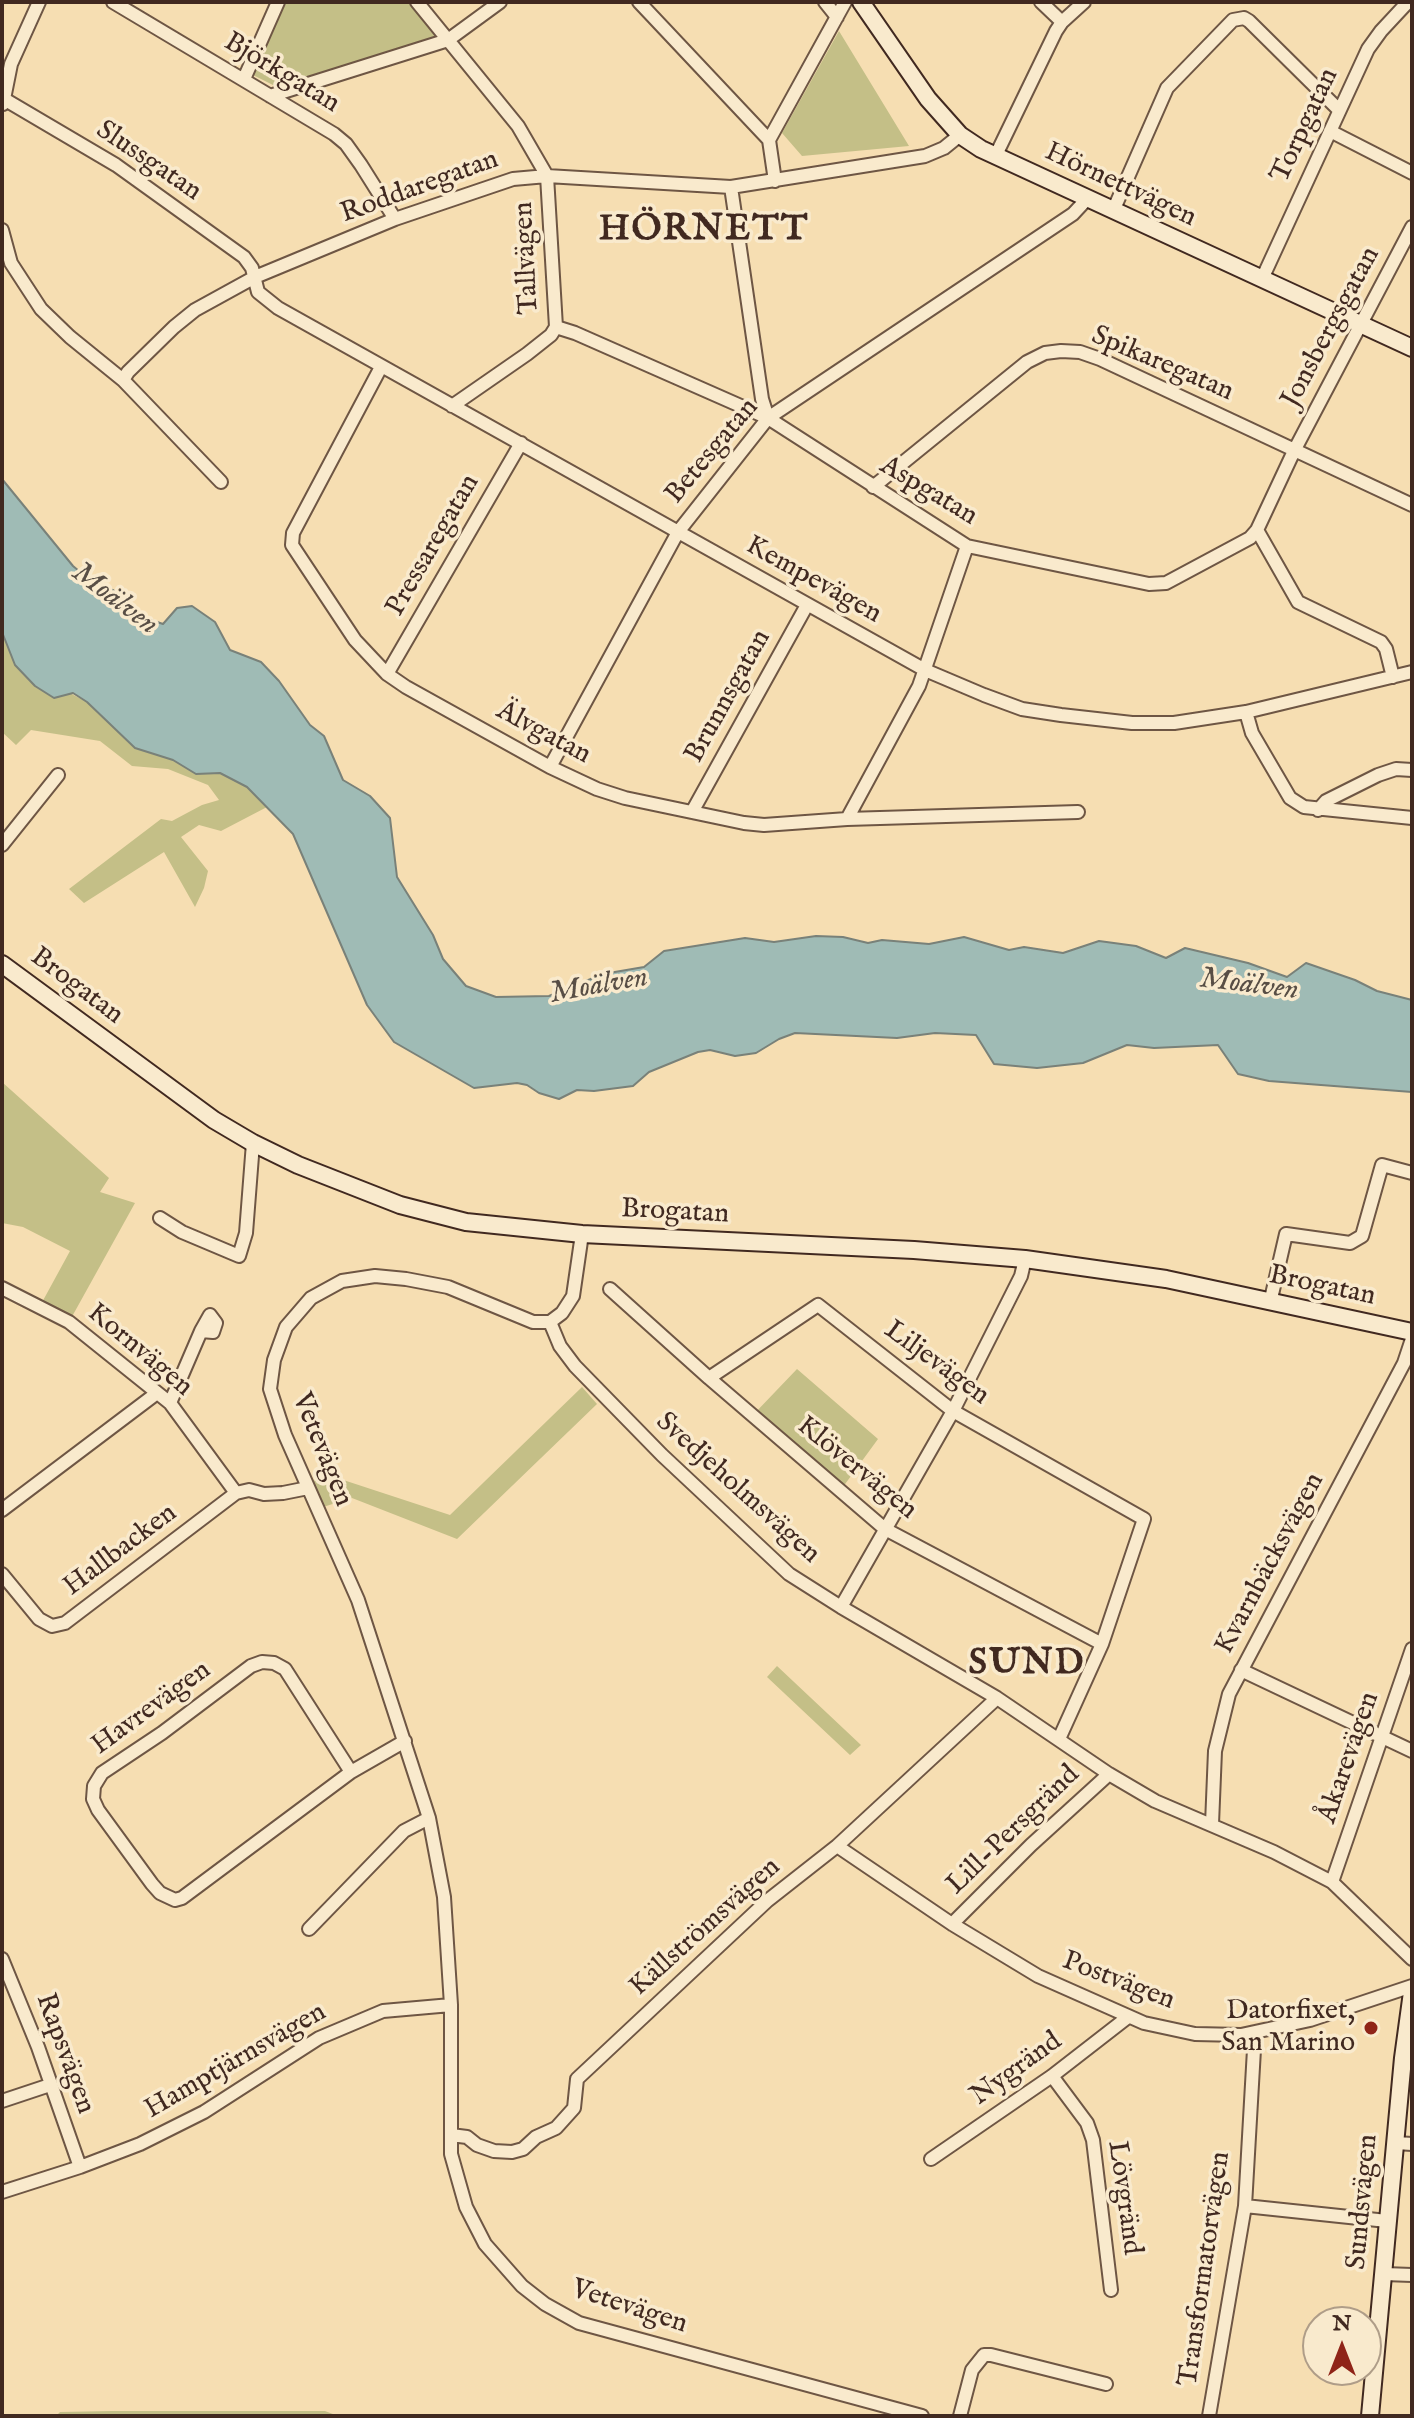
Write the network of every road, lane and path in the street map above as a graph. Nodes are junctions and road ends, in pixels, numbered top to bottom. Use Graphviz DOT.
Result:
graph roads {
  1 [pos="39,2"];
  2 [pos="113,2"];
  3 [pos="278,2"];
  4 [pos="417,2"];
  5 [pos="500,2"];
  6 [pos="639,2"];
  7 [pos="825,2"];
  8 [pos="845,2"];
  9 [pos="861,2"];
  10 [pos="1041,2"];
  11 [pos="1084,2"];
  12 [pos="1408,2"];
  13 [pos="837,17"];
  14 [pos="1062,22"];
  15 [pos="448,40"];
  16 [pos="244,79"];
  17 [pos="270,96"];
  18 [pos="3,102"];
  19 [pos="1339,110"];
  20 [pos="1330,131"];
  21 [pos="960,135"];
  22 [pos="769,140"];
  23 [pos="995,157"];
  24 [pos="1412,173"];
  25 [pos="547,176"];
  26 [pos="775,181"];
  27 [pos="731,187"];
  28 [pos="1086,200"];
  29 [pos="1113,211"];
  30 [pos="395,219"];
  31 [pos="1412,227"];
  32 [pos="2,230"];
  33 [pos="255,277"];
  34 [pos="1262,279"];
  35 [pos="1362,324"];
  36 [pos="556,327"];
  37 [pos="1412,348"];
  38 [pos="381,367"];
  39 [pos="123,380"];
  40 [pos="452,406"];
  41 [pos="768,418"];
  42 [pos="521,443"];
  43 [pos="1294,451"];
  44 [pos="221,482"];
  45 [pos="873,487"];
  46 [pos="1412,505"];
  47 [pos="1257,530"];
  48 [pos="678,532"];
  49 [pos="967,546"];
  50 [pos="807,605"];
  51 [pos="925,670"];
  52 [pos="1412,672"];
  53 [pos="387,674"];
  54 [pos="1393,677"];
  55 [pos="1246,712"];
  56 [pos="550,767"];
  57 [pos="1412,770"];
  58 [pos="58,775"];
  59 [pos="1318,810"];
  60 [pos="692,812"];
  61 [pos="1078,812"];
  62 [pos="1412,818"];
  63 [pos="847,819"];
  64 [pos="2,845"];
  65 [pos="2,964"];
  66 [pos="253,1143"];
  67 [pos="1412,1173"];
  68 [pos="160,1218"];
  69 [pos="582,1234"];
  70 [pos="1025,1259"];
  71 [pos="2,1288"];
  72 [pos="610,1289"];
  73 [pos="1270,1303"];
  74 [pos="550,1322"];
  75 [pos="201,1331"];
  76 [pos="1412,1332"];
  77 [pos="1412,1339"];
  78 [pos="709,1378"];
  79 [pos="157,1393"];
  80 [pos="170,1403"];
  81 [pos="953,1411"];
  82 [pos="308,1488"];
  83 [pos="236,1493"];
  84 [pos="2,1510"];
  85 [pos="885,1529"];
  86 [pos="2,1574"];
  87 [pos="841,1607"];
  88 [pos="1102,1644"];
  89 [pos="1412,1649"];
  90 [pos="1241,1670"];
  91 [pos="997,1698"];
  92 [pos="1383,1738"];
  93 [pos="1059,1739"];
  94 [pos="405,1741"];
  95 [pos="1412,1751"];
  96 [pos="351,1772"];
  97 [pos="1109,1774"];
  98 [pos="429,1818"];
  99 [pos="1212,1824"];
  100 [pos="837,1846"];
  101 [pos="1332,1882"];
  102 [pos="952,1924"];
  103 [pos="309,1929"];
  104 [pos="2,1959"];
  105 [pos="1412,1959"];
  106 [pos="1412,1986"];
  107 [pos="1412,1992"];
  108 [pos="451,2005"];
  109 [pos="1128,2017"];
  110 [pos="1255,2032"];
  111 [pos="1052,2076"];
  112 [pos="50,2085"];
  113 [pos="2,2101"];
  114 [pos="451,2135"];
  115 [pos="1404,2143"];
  116 [pos="931,2159"];
  117 [pos="80,2167"];
  118 [pos="2,2192"];
  119 [pos="1245,2206"];
  120 [pos="1387,2221"];
  121 [pos="1384,2274"];
  122 [pos="1412,2275"];
  123 [pos="1111,2290"];
  124 [pos="1106,2384"];
  125 [pos="922,2416"];
  126 [pos="960,2416"];
  127 [pos="1209,2416"];
  128 [pos="1370,2416"];
  1 -- 18 [label="street"];
  2 -- 16 [label="street, Björkgatan"];
  3 -- 16 [label="street"];
  4 -- 15 [label="street, Tallvägen"];
  5 -- 15 [label="street"];
  6 -- 22 [label="street"];
  7 -- 13 [label="street"];
  8 -- 13 [label="street"];
  9 -- 21 [label="main road, Hörnettvägen"];
  10 -- 14 [label="street"];
  11 -- 14 [label="street"];
  12 -- 19 [label="street, Torpgatan"];
  13 -- 22 [label="street"];
  14 -- 23 [label="street"];
  15 -- 17 [label="street"];
  15 -- 25 [label="street, Tallvägen"];
  16 -- 17 [label="street, Björkgatan"];
  17 -- 30 [label="street, Björkgatan"];
  18 -- 33 [label="street, Slussgatan"];
  19 -- 20 [label="street, Torpgatan"];
  19 -- 29 [label="street"];
  20 -- 24 [label="street"];
  20 -- 34 [label="street, Torpgatan"];
  21 -- 23 [label="main road, Hörnettvägen"];
  21 -- 26 [label="street, Roddaregatan"];
  22 -- 26 [label="street"];
  23 -- 28 [label="main road, Hörnettvägen"];
  25 -- 27 [label="street, Roddaregatan"];
  25 -- 30 [label="street, Roddaregatan"];
  25 -- 36 [label="street, Tallvägen"];
  26 -- 27 [label="street, Roddaregatan"];
  27 -- 41 [label="street"];
  28 -- 29 [label="main road, Hörnettvägen"];
  28 -- 41 [label="street, Betesgatan"];
  29 -- 34 [label="main road, Hörnettvägen"];
  30 -- 33 [label="street, Roddaregatan"];
  31 -- 35 [label="street, Jonsbergsgatan"];
  32 -- 39 [label="street"];
  33 -- 38 [label="street, Kempevägen"];
  33 -- 39 [label="street, Roddaregatan"];
  34 -- 35 [label="main road, Hörnettvägen"];
  35 -- 37 [label="main road, Hörnettvägen"];
  35 -- 43 [label="street, Jonsbergsgatan"];
  36 -- 40 [label="street, Tallvägen"];
  36 -- 41 [label="street, Aspgatan"];
  38 -- 40 [label="street, Kempevägen"];
  38 -- 53 [label="street, Älvgatan"];
  39 -- 44 [label="street"];
  40 -- 42 [label="street, Kempevägen"];
  41 -- 45 [label="street, Aspgatan"];
  41 -- 48 [label="street, Betesgatan"];
  42 -- 48 [label="street, Kempevägen"];
  42 -- 53 [label="street, Pressaregatan"];
  43 -- 45 [label="street, Spikaregatan"];
  43 -- 46 [label="street, Spikaregatan"];
  43 -- 47 [label="street"];
  45 -- 49 [label="street, Aspgatan"];
  47 -- 49 [label="street, Aspgatan"];
  47 -- 54 [label="street"];
  48 -- 50 [label="street, Kempevägen"];
  48 -- 56 [label="street, Betesgatan"];
  49 -- 51 [label="street"];
  50 -- 51 [label="street, Kempevägen"];
  50 -- 60 [label="street, Brunnsgatan"];
  51 -- 55 [label="street, Kempevägen"];
  51 -- 63 [label="street"];
  52 -- 54 [label="street, Kempevägen"];
  53 -- 56 [label="street, Älvgatan"];
  54 -- 55 [label="street, Kempevägen"];
  55 -- 59 [label="street"];
  56 -- 60 [label="street, Älvgatan"];
  57 -- 59 [label="street"];
  58 -- 64 [label="street"];
  59 -- 62 [label="street"];
  60 -- 63 [label="street, Älvgatan"];
  61 -- 63 [label="street, Älvgatan"];
  65 -- 66 [label="main road, Brogatan"];
  66 -- 68 [label="street"];
  66 -- 69 [label="main road, Brogatan"];
  67 -- 73 [label="street"];
  69 -- 70 [label="main road, Brogatan"];
  69 -- 74 [label="street"];
  70 -- 73 [label="main road, Brogatan"];
  70 -- 81 [label="street"];
  71 -- 79 [label="street, Kornvägen"];
  72 -- 78 [label="street, Klövervägen"];
  73 -- 76 [label="main road, Brogatan"];
  74 -- 82 [label="street, Vetevägen"];
  74 -- 87 [label="street, Svedjeholmsvägen"];
  75 -- 80 [label="street"];
  77 -- 90 [label="street, Kvarnbäcksvägen"];
  78 -- 81 [label="street, Liljevägen"];
  78 -- 85 [label="street, Klövervägen"];
  79 -- 80 [label="street, Kornvägen"];
  79 -- 84 [label="street"];
  80 -- 83 [label="street, Kornvägen"];
  81 -- 85 [label="street"];
  81 -- 88 [label="street, Liljevägen"];
  82 -- 83 [label="street"];
  82 -- 94 [label="street, Vetevägen"];
  83 -- 86 [label="street, Hallbacken"];
  85 -- 87 [label="street"];
  85 -- 88 [label="street, Klövervägen"];
  87 -- 91 [label="street, Svedjeholmsvägen"];
  88 -- 93 [label="street"];
  89 -- 92 [label="street, Åkarevägen"];
  90 -- 92 [label="street"];
  90 -- 99 [label="street, Kvarnbäcksvägen"];
  91 -- 93 [label="street, Svedjeholmsvägen"];
  91 -- 100 [label="street, Källströmsvägen"];
  92 -- 95 [label="street"];
  92 -- 101 [label="street, Åkarevägen"];
  93 -- 97 [label="street, Svedjeholmsvägen"];
  94 -- 96 [label="street, Havrevägen"];
  94 -- 98 [label="street, Vetevägen"];
  96 -- 96 [label="street, Havrevägen"];
  97 -- 99 [label="street, Svedjeholmsvägen"];
  97 -- 102 [label="street, Lill-Persgränd"];
  98 -- 103 [label="street"];
  98 -- 108 [label="street, Vetevägen"];
  99 -- 101 [label="street, Svedjeholmsvägen"];
  100 -- 102 [label="street, Postvägen"];
  100 -- 114 [label="street, Källströmsvägen"];
  101 -- 105 [label="street, Svedjeholmsvägen"];
  102 -- 109 [label="street, Postvägen"];
  104 -- 112 [label="street, Rapsvägen"];
  106 -- 110 [label="street, Postvägen"];
  107 -- 115 [label="main road, Sundsvägen"];
  108 -- 114 [label="street, Vetevägen"];
  108 -- 117 [label="street, Hamptjärnsvägen"];
  109 -- 110 [label="street, Postvägen"];
  109 -- 111 [label="street, Nygränd"];
  110 -- 119 [label="street, Transformatorvägen"];
  111 -- 116 [label="street, Nygränd"];
  111 -- 123 [label="street, Lövgränd"];
  112 -- 113 [label="street"];
  112 -- 117 [label="street, Rapsvägen"];
  114 -- 125 [label="street, Vetevägen"];
  115 -- 120 [label="main road, Sundsvägen"];
  117 -- 118 [label="street, Hamptjärnsvägen"];
  119 -- 120 [label="street"];
  119 -- 127 [label="street, Transformatorvägen"];
  120 -- 121 [label="main road, Sundsvägen"];
  121 -- 122 [label="street"];
  121 -- 128 [label="main road, Sundsvägen"];
  124 -- 126 [label="street"];
}
